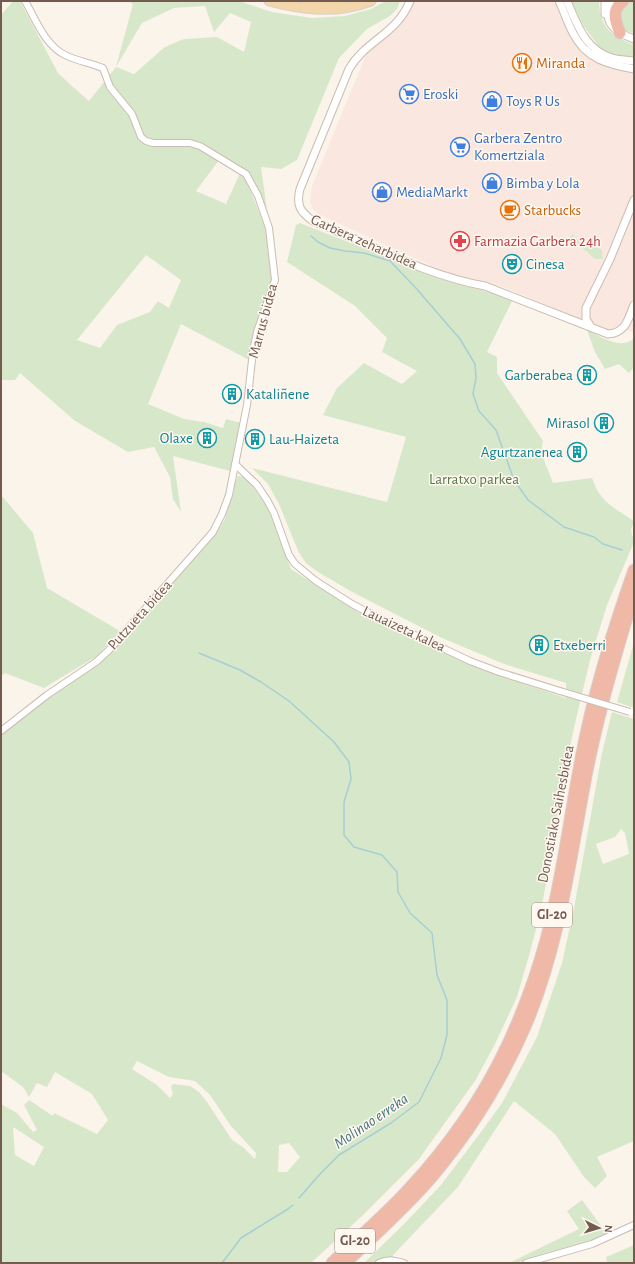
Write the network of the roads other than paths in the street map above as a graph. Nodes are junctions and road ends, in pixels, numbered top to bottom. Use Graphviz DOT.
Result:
graph roads {
  1 [pos="25,1"];
  2 [pos="269,1"];
  3 [pos="306,1"];
  4 [pos="341,1"];
  5 [pos="370,1"];
  6 [pos="410,1"];
  7 [pos="559,1"];
  8 [pos="567,1"];
  9 [pos="605,1"];
  10 [pos="611,1"];
  11 [pos="623,1"];
  12 [pos="611,25"];
  13 [pos="620,33"];
  14 [pos="634,39"];
  15 [pos="634,61"];
  16 [pos="634,69"];
  17 [pos="634,200"];
  18 [pos="634,305"];
  19 [pos="591,327"];
  20 [pos="236,464"];
  21 [pos="245,473"];
  22 [pos="232,480"];
  23 [pos="634,570"];
  24 [pos="634,596"];
  25 [pos="632,713"];
  26 [pos="1,731"];
  27 [pos="634,1225"];
  28 [pos="332,1263"];
  29 [pos="345,1263"];
  30 [pos="378,1263"];
  31 [pos="404,1263"];
  32 [pos="526,1263"];
  1 -- 20 [label="street, Marrus bidea"];
  2 -- 5 [label="main road"];
  3 -- 4 [label="main road"];
  6 -- 19 [label="street, Garbera zeharbidea"];
  7 -- 16 [label="street"];
  8 -- 15 [label="street"];
  9 -- 12 [label="street"];
  10 -- 12 [label="street"];
  11 -- 13 [label="highway"];
  12 -- 13 [label="street"];
  13 -- 14 [label="street"];
  17 -- 19 [label="street"];
  18 -- 19 [label="street, Garbera zeharbidea"];
  20 -- 21 [label="street, Lauaizeta kalea"];
  20 -- 22 [label="street, Putzueta bidea"];
  21 -- 22 [label="street"];
  21 -- 25 [label="street, Lauaizeta kalea, bridge"];
  22 -- 26 [label="street, Putzueta bidea"];
  23 -- 28 [label="highway, Donostiako Saihesbidea / GI-20"];
  24 -- 29 [label="highway, Donostiako Saihesbidea / GI-20"];
  27 -- 32 [label="street"];
  30 -- 31 [label="street"];
}
